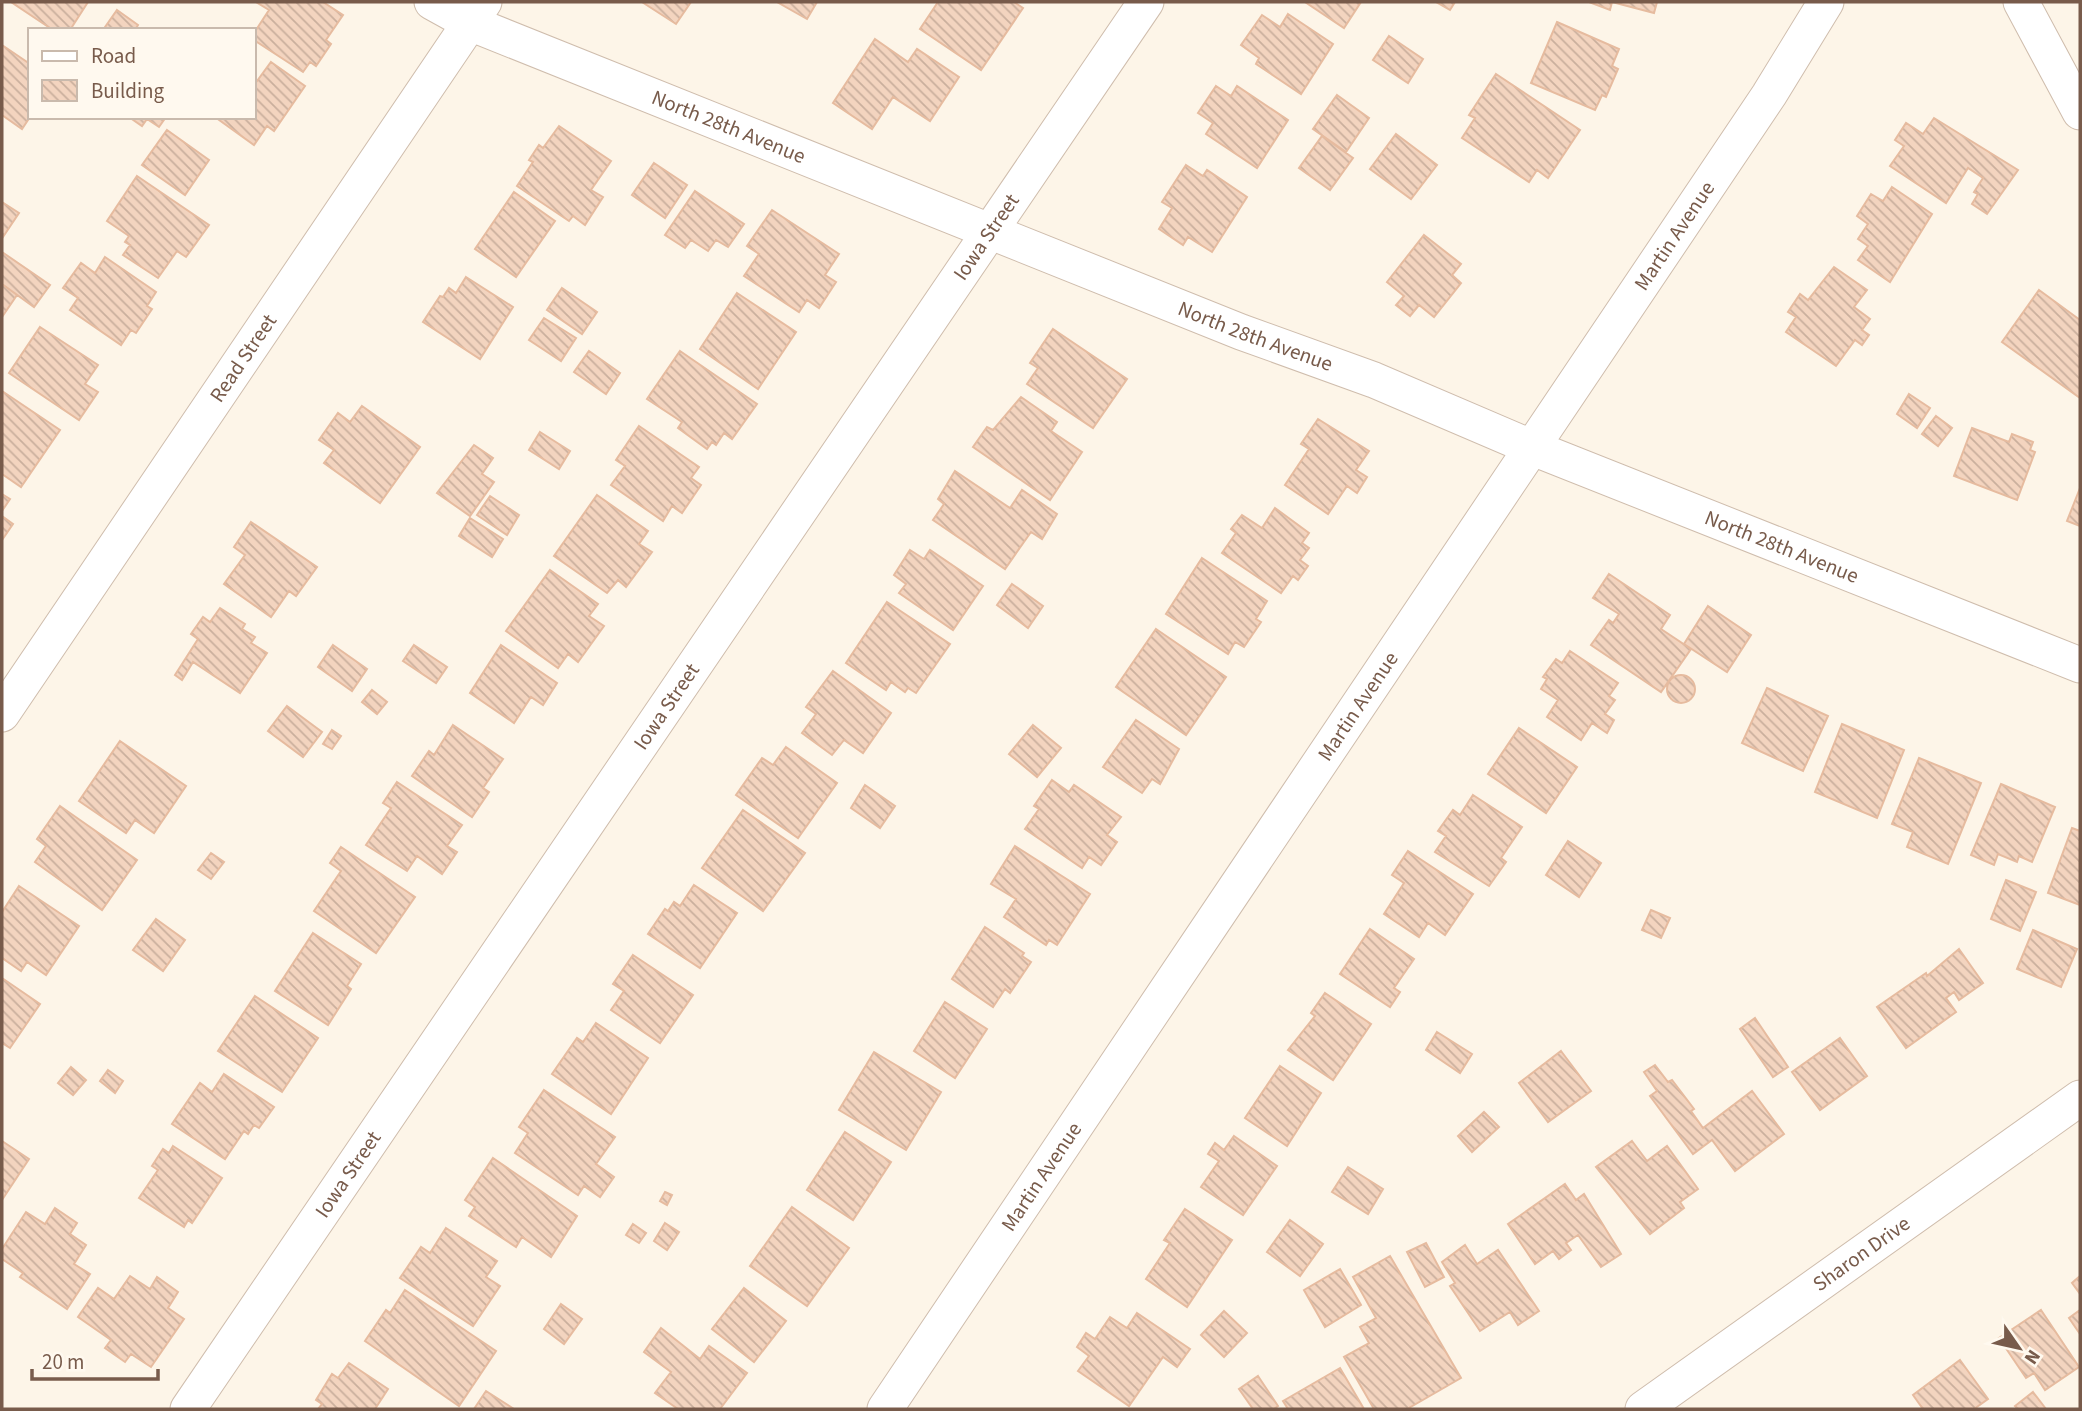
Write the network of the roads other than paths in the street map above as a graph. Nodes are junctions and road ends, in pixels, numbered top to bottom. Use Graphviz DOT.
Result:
graph roads {
  1 [pos="432,2"];
  2 [pos="1146,2"];
  3 [pos="1800,2"];
  4 [pos="1826,2"];
  5 [pos="2021,2"];
  6 [pos="477,12"];
  7 [pos="1791,58"];
  8 [pos="2080,112"];
  9 [pos="988,230"];
  10 [pos="1533,448"];
  11 [pos="2080,665"];
  12 [pos="2,714"];
  13 [pos="2080,1098"];
  14 [pos="188,1409"];
  15 [pos="885,1409"];
  16 [pos="1643,1409"];
  1 -- 6 [label="street, North 28th Avenue"];
  2 -- 9 [label="street, Iowa Street"];
  3 -- 7 [label="street"];
  4 -- 7 [label="street, Martin Avenue"];
  5 -- 8 [label="street"];
  6 -- 9 [label="street, North 28th Avenue"];
  6 -- 12 [label="street, Read Street"];
  7 -- 10 [label="street, Martin Avenue"];
  9 -- 10 [label="street, North 28th Avenue"];
  9 -- 14 [label="street, Iowa Street"];
  10 -- 11 [label="street, North 28th Avenue"];
  10 -- 15 [label="street, Martin Avenue"];
  13 -- 16 [label="street, Sharon Drive"];
}
